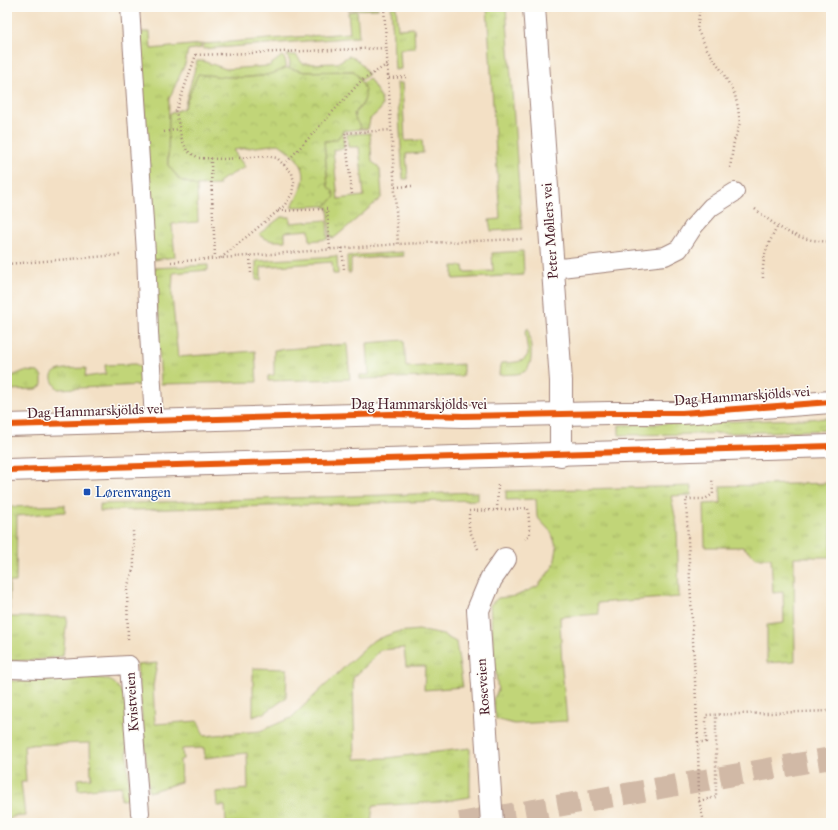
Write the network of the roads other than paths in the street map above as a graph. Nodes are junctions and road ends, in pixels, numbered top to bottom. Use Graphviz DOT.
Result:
graph roads {
  1 [pos="130,7"];
  2 [pos="534,7"];
  3 [pos="735,192"];
  4 [pos="552,270"];
  5 [pos="831,402"];
  6 [pos="562,414"];
  7 [pos="154,421"];
  8 [pos="7,425"];
  9 [pos="831,446"];
  10 [pos="561,455"];
  11 [pos="7,470"];
  12 [pos="505,559"];
  13 [pos="7,667"];
  14 [pos="140,813"];
  15 [pos="492,823"];
  1 -- 7 [label="lane"];
  2 -- 4 [label="main road, Peter Møllers vei"];
  3 -- 4 [label="lane"];
  4 -- 6 [label="main road, Peter Møllers vei"];
  5 -- 6 [label="main road, Dag Hammarskjölds vei"];
  6 -- 7 [label="main road, Dag Hammarskjölds vei"];
  6 -- 10 [label="main road, Peter Møllers vei"];
  7 -- 8 [label="main road, Dag Hammarskjölds vei"];
  9 -- 10 [label="main road"];
  10 -- 11 [label="main road"];
  12 -- 15 [label="main road, Roseveien"];
  13 -- 14 [label="lane, Kvistveien"];
}
